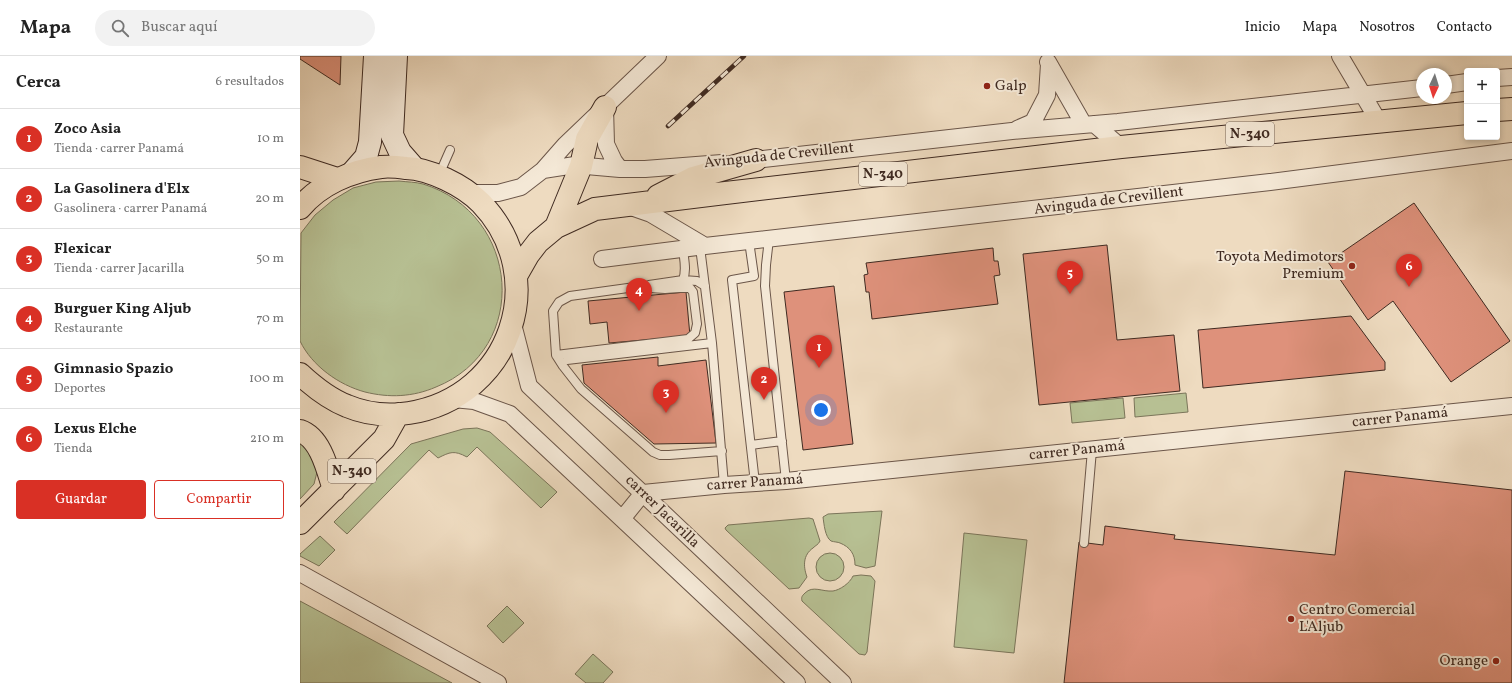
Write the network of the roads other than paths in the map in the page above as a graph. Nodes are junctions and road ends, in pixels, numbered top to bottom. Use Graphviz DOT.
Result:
graph roads {
  1 [pos="375,56"];
  2 [pos="396,56"];
  3 [pos="658,56"];
  4 [pos="1340,56"];
  5 [pos="1046,60"];
  6 [pos="1512,77"];
  7 [pos="1500,78"];
  8 [pos="1464,82"];
  9 [pos="1452,84"];
  10 [pos="1416,89"];
  11 [pos="1364,95"];
  12 [pos="605,107"];
  13 [pos="1512,108"];
  14 [pos="1500,110"];
  15 [pos="1464,113"];
  16 [pos="1379,122"];
  17 [pos="1089,124"];
  18 [pos="1012,131"];
  19 [pos="1121,147"];
  20 [pos="450,150"];
  21 [pos="1512,151"];
  22 [pos="756,160"];
  23 [pos="581,166"];
  24 [pos="300,167"];
  25 [pos="414,168"];
  26 [pos="620,169"];
  27 [pos="543,170"];
  28 [pos="344,176"];
  29 [pos="438,176"];
  30 [pos="470,194"];
  31 [pos="635,204"];
  32 [pos="300,208"];
  33 [pos="556,227"];
  34 [pos="769,239"];
  35 [pos="749,241"];
  36 [pos="702,247"];
  37 [pos="683,249"];
  38 [pos="602,259"];
  39 [pos="516,276"];
  40 [pos="683,280"];
  41 [pos="705,286"];
  42 [pos="635,287"];
  43 [pos="513,324"];
  44 [pos="712,343"];
  45 [pos="556,355"];
  46 [pos="300,374"];
  47 [pos="453,399"];
  48 [pos="1512,406"];
  49 [pos="398,414"];
  50 [pos="300,431"];
  51 [pos="782,441"];
  52 [pos="751,444"];
  53 [pos="1092,450"];
  54 [pos="722,451"];
  55 [pos="786,481"];
  56 [pos="755,483"];
  57 [pos="724,485"];
  58 [pos="334,490"];
  59 [pos="642,494"];
  60 [pos="622,519"];
  61 [pos="300,523"];
  62 [pos="1084,543"];
  63 [pos="300,573"];
  64 [pos="498,683"];
  65 [pos="797,683"];
  66 [pos="843,683"];
  1 -- 28 [label="main road"];
  2 -- 25 [label="main road"];
  3 -- 12 [label="street"];
  4 -- 11 [label="street"];
  5 -- 17 [label="street"];
  5 -- 18 [label="street"];
  6 -- 7 [label="street"];
  8 -- 9 [label="street"];
  10 -- 11 [label="street, Avinguda de Crevillent"];
  11 -- 16 [label="street"];
  11 -- 17 [label="street, Avinguda de Crevillent"];
  12 -- 23 [label="highway"];
  12 -- 26 [label="street"];
  12 -- 27 [label="street"];
  13 -- 14 [label="highway"];
  15 -- 16 [label="highway, Avinguda de Crevillent / N-340"];
  16 -- 19 [label="highway, Avinguda de Crevillent / N-340"];
  17 -- 18 [label="street, Avinguda de Crevillent"];
  17 -- 19 [label="street"];
  18 -- 22 [label="street, Avinguda de Crevillent"];
  19 -- 31 [label="highway, Avinguda de Crevillent / N-340"];
  20 -- 29 [label="lane"];
  21 -- 34 [label="street, Avinguda de Crevillent"];
  22 -- 26 [label="street, Avinguda de Crevillent"];
  22 -- 31 [label="highway"];
  23 -- 26 [label="street, Avinguda de Crevillent"];
  23 -- 27 [label="street, Avinguda de Crevillent"];
  23 -- 33 [label="highway"];
  24 -- 28 [label="highway"];
  25 -- 28 [label="highway"];
  25 -- 29 [label="highway"];
  27 -- 30 [label="street, Avinguda de Crevillent"];
  28 -- 32 [label="highway"];
  29 -- 30 [label="highway"];
  30 -- 39 [label="highway"];
  31 -- 33 [label="highway, Avinguda de Crevillent / N-340"];
  31 -- 36 [label="street, Avinguda de Crevillent"];
  33 -- 39 [label="highway, Avinguda de Crevillent / N-340"];
  34 -- 35 [label="street, Avinguda de Crevillent"];
  34 -- 51 [label="lane"];
  35 -- 36 [label="street, Avinguda de Crevillent"];
  35 -- 52 [label="lane"];
  36 -- 37 [label="street, Avinguda de Crevillent"];
  36 -- 41 [label="lane"];
  37 -- 38 [label="street, Avinguda de Crevillent"];
  37 -- 40 [label="lane"];
  39 -- 43 [label="highway"];
  40 -- 41 [label="lane"];
  40 -- 42 [label="lane"];
  41 -- 44 [label="lane"];
  42 -- 45 [label="lane"];
  42 -- 45 [label="lane"];
  43 -- 47 [label="highway"];
  43 -- 59 [label="street, carrer Jacarilla"];
  44 -- 45 [label="lane"];
  44 -- 54 [label="lane"];
  45 -- 54 [label="lane"];
  46 -- 49 [label="highway"];
  47 -- 49 [label="highway"];
  47 -- 60 [label="street"];
  48 -- 53 [label="street, carrer Panamá"];
  49 -- 58 [label="highway, N-340"];
  50 -- 58 [label="highway"];
  51 -- 52 [label="lane"];
  51 -- 55 [label="lane"];
  52 -- 56 [label="lane"];
  53 -- 55 [label="street, carrer Panamá"];
  53 -- 62 [label="lane"];
  54 -- 57 [label="lane"];
  55 -- 56 [label="street, carrer Panamá"];
  56 -- 57 [label="street, carrer Panamá"];
  57 -- 59 [label="street, carrer Panamá"];
  58 -- 61 [label="highway, N-340"];
  59 -- 60 [label="street"];
  59 -- 66 [label="street, carrer Jacarilla"];
  60 -- 65 [label="street"];
  63 -- 64 [label="street"];
}
